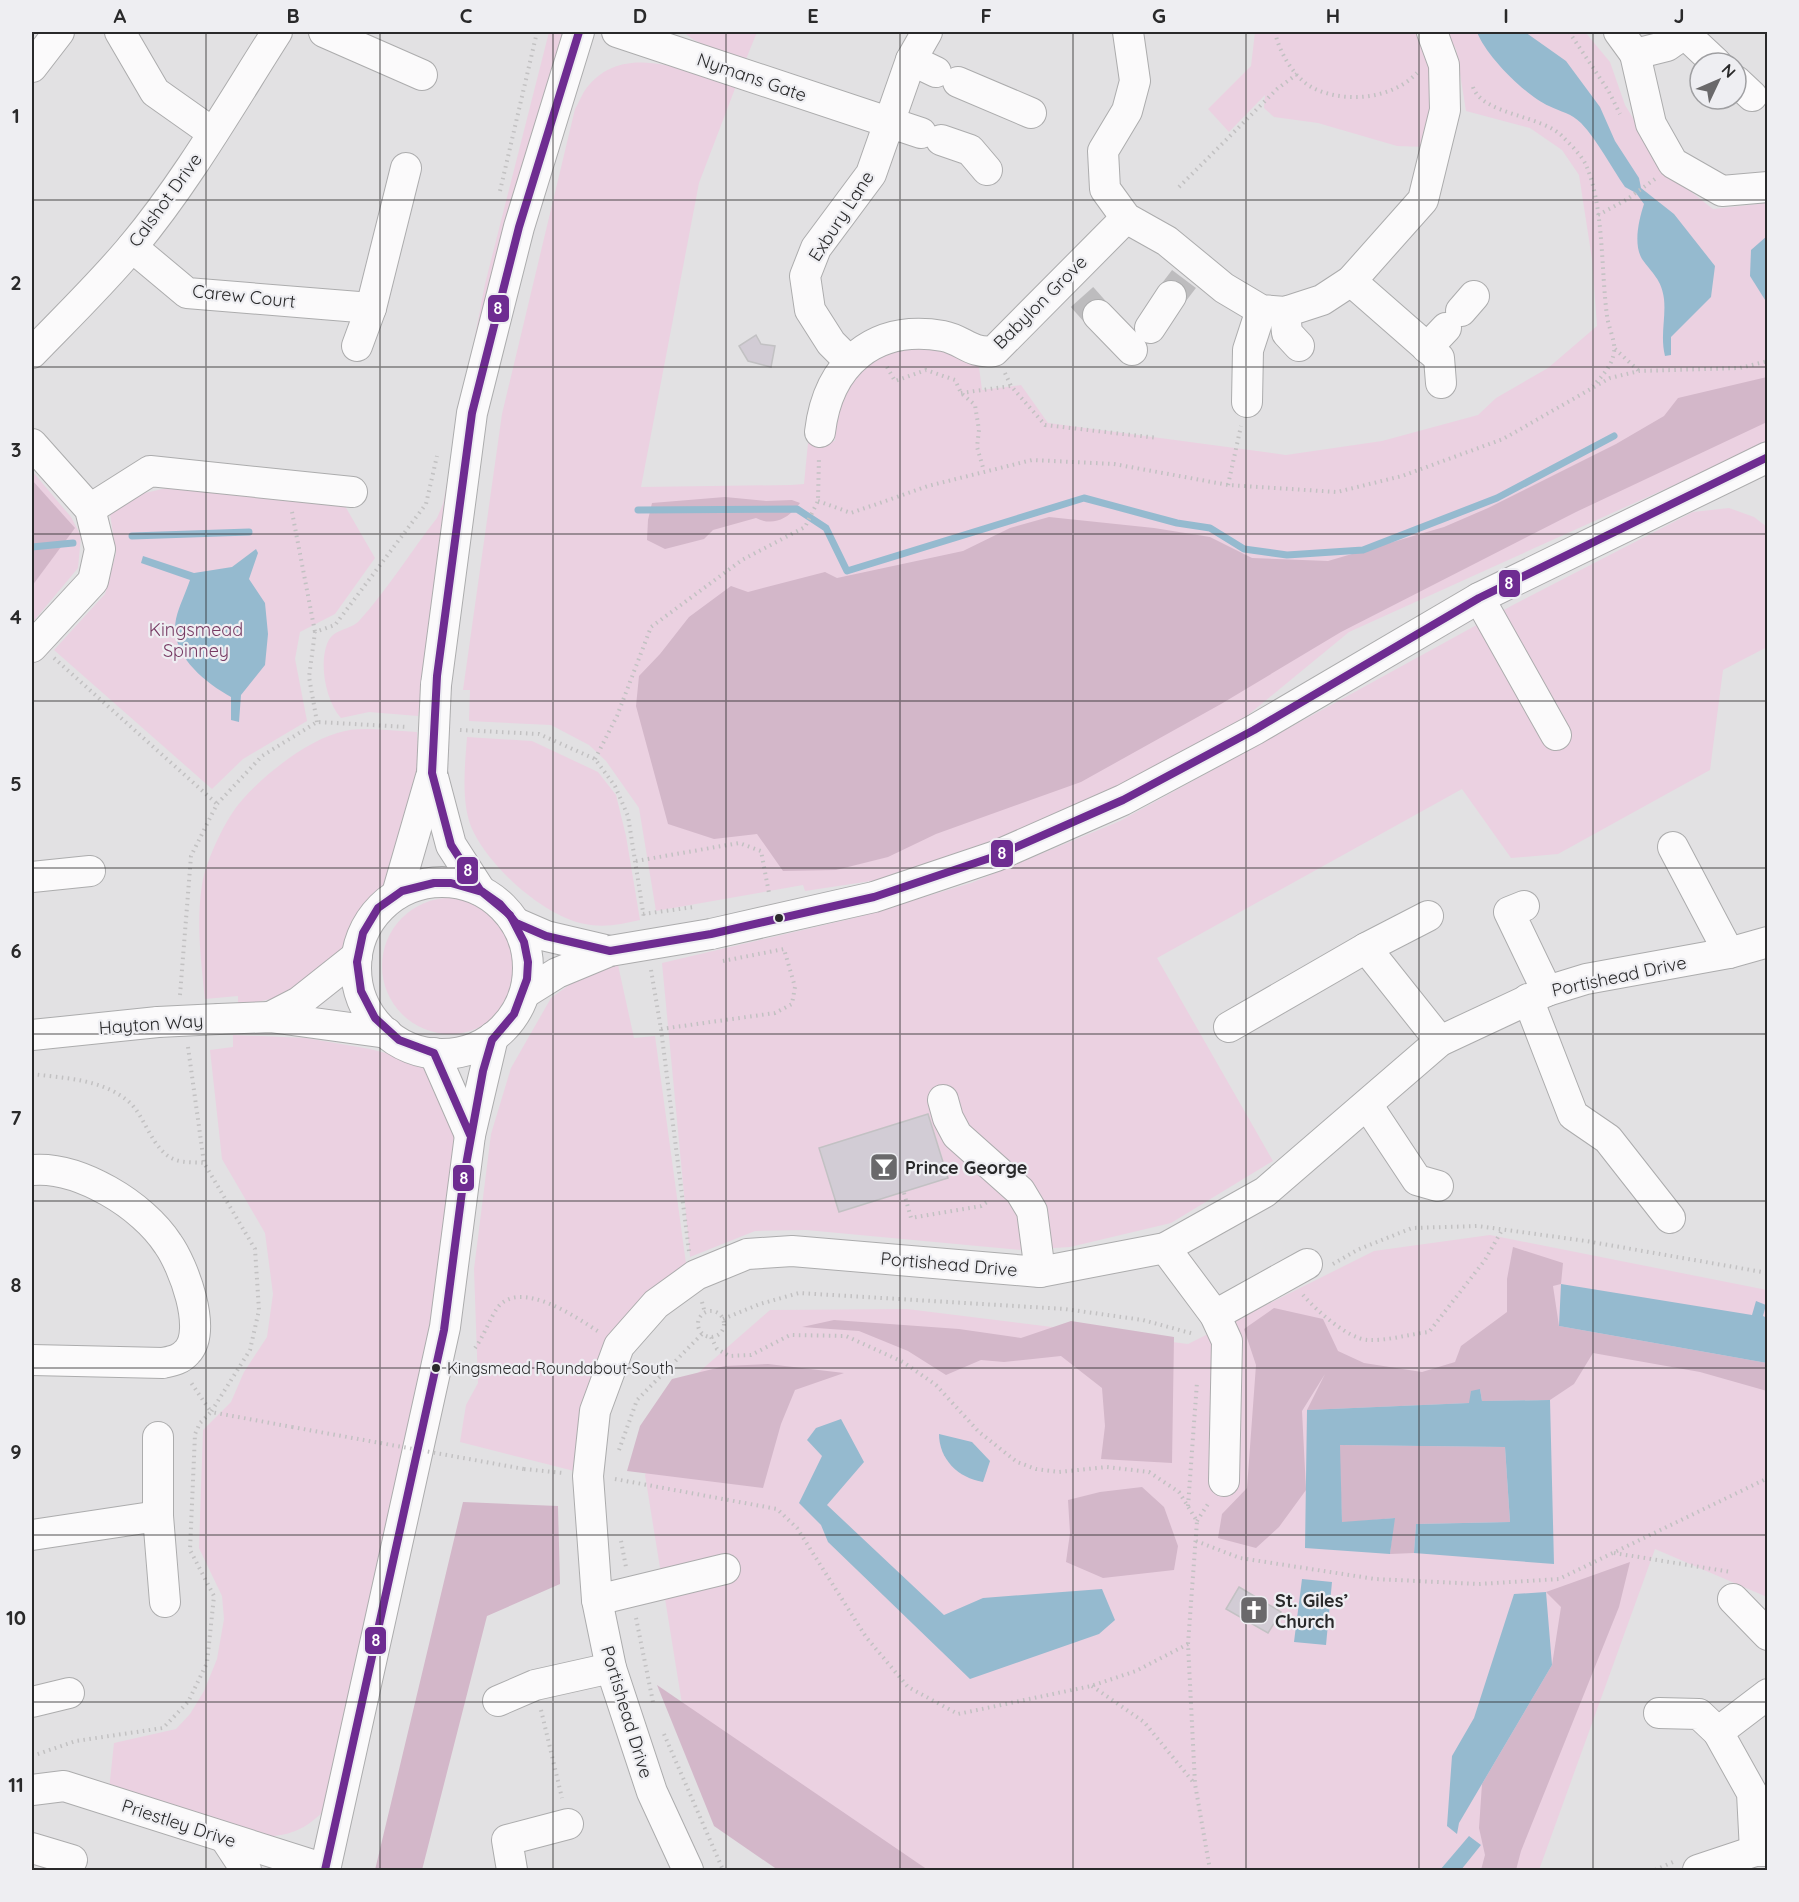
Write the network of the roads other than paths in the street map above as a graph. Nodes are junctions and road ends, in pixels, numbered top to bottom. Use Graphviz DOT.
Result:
graph roads {
  1 [pos="59,32"];
  2 [pos="120,32"];
  3 [pos="277,32"];
  4 [pos="324,32"];
  5 [pos="579,32"];
  6 [pos="617,32"];
  7 [pos="927,32"];
  8 [pos="1128,32"];
  9 [pos="1686,33"];
  10 [pos="1434,37"];
  11 [pos="669,41"];
  12 [pos="1627,43"];
  13 [pos="1704,51"];
  14 [pos="32,67"];
  15 [pos="935,71"];
  16 [pos="422,75"];
  17 [pos="1031,113"];
  18 [pos="888,123"];
  19 [pos="213,133"];
  20 [pos="406,168"];
  21 [pos="987,170"];
  22 [pos="1767,187"];
  23 [pos="1126,218"];
  24 [pos="132,247"];
  25 [pos="1184,280"];
  26 [pos="1351,281"];
  27 [pos="1082,297"];
  28 [pos="371,308"];
  29 [pos="1273,311"];
  30 [pos="34,346"];
  31 [pos="357,346"];
  32 [pos="1299,346"];
  33 [pos="848,360"];
  34 [pos="1441,383"];
  35 [pos="1246,402"];
  36 [pos="820,432"];
  37 [pos="32,444"];
  38 [pos="1765,466"];
  39 [pos="352,492"];
  40 [pos="90,509"];
  41 [pos="1479,598"];
  42 [pos="34,645"];
  43 [pos="1556,735"];
  44 [pos="432,774"];
  45 [pos="1673,847"];
  46 [pos="90,872"];
  47 [pos="32,877"];
  48 [pos="480,890"];
  49 [pos="397,894"];
  50 [pos="1524,906"];
  51 [pos="1428,916"];
  52 [pos="516,923"];
  53 [pos="1767,942"];
  54 [pos="1366,948"];
  55 [pos="610,951"];
  56 [pos="1729,953"];
  57 [pos="357,956"];
  58 [pos="525,993"];
  59 [pos="1537,995"];
  60 [pos="270,1017"];
  61 [pos="1228,1027"];
  62 [pos="387,1034"];
  63 [pos="32,1035"];
  64 [pos="493,1037"];
  65 [pos="1440,1041"];
  66 [pos="434,1053"];
  67 [pos="943,1100"];
  68 [pos="1368,1106"];
  69 [pos="470,1135"];
  70 [pos="32,1170"];
  71 [pos="1438,1185"];
  72 [pos="1670,1218"];
  73 [pos="1165,1248"];
  74 [pos="1041,1272"];
  75 [pos="1301,1275"];
  76 [pos="1215,1315"];
  77 [pos="32,1360"];
  78 [pos="158,1437"];
  79 [pos="1224,1481"];
  80 [pos="158,1516"];
  81 [pos="32,1535"];
  82 [pos="725,1569"];
  83 [pos="1735,1587"];
  84 [pos="597,1599"];
  85 [pos="165,1602"];
  86 [pos="1767,1635"];
  87 [pos="611,1668"];
  88 [pos="69,1693"];
  89 [pos="1767,1694"];
  90 [pos="498,1701"];
  91 [pos="32,1702"];
  92 [pos="1659,1713"];
  93 [pos="1718,1732"];
  94 [pos="32,1790"];
  95 [pos="568,1824"];
  96 [pos="225,1838"];
  97 [pos="32,1848"];
  98 [pos="1761,1851"];
  99 [pos="72,1860"];
  100 [pos="246,1870"];
  101 [pos="325,1870"];
  102 [pos="512,1870"];
  103 [pos="688,1870"];
  104 [pos="1698,1870"];
  1 -- 14 [label="street"];
  2 -- 19 [label="street"];
  3 -- 19 [label="street, Calshot Drive"];
  4 -- 16 [label="street"];
  5 -- 44 [label="street, bridge"];
  6 -- 11 [label="street, Nymans Gate"];
  7 -- 15 [label="street, Exbury Lane"];
  8 -- 23 [label="street"];
  9 -- 12 [label="street"];
  9 -- 13 [label="street"];
  10 -- 26 [label="street"];
  11 -- 18 [label="street, Nymans Gate"];
  12 -- 22 [label="street"];
  15 -- 17 [label="street"];
  15 -- 18 [label="street, Exbury Lane"];
  18 -- 21 [label="street, Nymans Gate"];
  18 -- 33 [label="street, Exbury Lane"];
  19 -- 24 [label="street, Calshot Drive"];
  20 -- 28 [label="street"];
  23 -- 25 [label="street"];
  23 -- 27 [label="street, Babylon Grove"];
  24 -- 28 [label="street, Carew Court"];
  24 -- 30 [label="street, Calshot Drive"];
  25 -- 27 [label="street"];
  25 -- 29 [label="street"];
  26 -- 29 [label="street"];
  26 -- 34 [label="street"];
  27 -- 33 [label="street, Babylon Grove"];
  28 -- 31 [label="street"];
  29 -- 32 [label="street"];
  29 -- 35 [label="street"];
  33 -- 36 [label="street, Babylon Grove"];
  37 -- 40 [label="street"];
  38 -- 41 [label="street"];
  39 -- 40 [label="street"];
  40 -- 42 [label="street"];
  41 -- 43 [label="street"];
  41 -- 55 [label="street, bridge"];
  44 -- 48 [label="street"];
  44 -- 49 [label="street"];
  45 -- 56 [label="street"];
  46 -- 47 [label="street"];
  48 -- 49 [label="street"];
  48 -- 52 [label="street"];
  49 -- 57 [label="street"];
  50 -- 59 [label="street"];
  51 -- 54 [label="street"];
  52 -- 55 [label="street"];
  52 -- 58 [label="street"];
  53 -- 56 [label="street, Portishead Drive"];
  54 -- 61 [label="street"];
  54 -- 65 [label="street"];
  55 -- 58 [label="street"];
  56 -- 59 [label="street, Portishead Drive"];
  57 -- 60 [label="street, Hayton Way"];
  57 -- 62 [label="street"];
  58 -- 64 [label="street"];
  59 -- 65 [label="street, Portishead Drive"];
  59 -- 72 [label="street"];
  60 -- 62 [label="street, Hayton Way"];
  60 -- 63 [label="street, Hayton Way, bridge"];
  62 -- 66 [label="street"];
  64 -- 66 [label="street"];
  64 -- 69 [label="street"];
  65 -- 68 [label="street, Portishead Drive"];
  66 -- 69 [label="street"];
  67 -- 74 [label="street"];
  68 -- 71 [label="street"];
  68 -- 73 [label="street, Portishead Drive"];
  69 -- 101 [label="street"];
  70 -- 77 [label="street"];
  73 -- 74 [label="street, Portishead Drive"];
  73 -- 76 [label="street"];
  74 -- 84 [label="street, Portishead Drive"];
  75 -- 76 [label="street"];
  76 -- 79 [label="street"];
  78 -- 80 [label="street"];
  80 -- 81 [label="street"];
  80 -- 85 [label="street"];
  82 -- 84 [label="street"];
  83 -- 86 [label="street"];
  84 -- 87 [label="street, Portishead Drive"];
  87 -- 90 [label="street"];
  87 -- 103 [label="street, Portishead Drive"];
  88 -- 91 [label="street"];
  89 -- 93 [label="street"];
  92 -- 93 [label="street"];
  93 -- 98 [label="street"];
  94 -- 96 [label="street, Priestley Drive"];
  95 -- 102 [label="street"];
  96 -- 100 [label="street"];
  96 -- 101 [label="street, Priestley Drive"];
  97 -- 99 [label="street"];
  98 -- 104 [label="street"];
}
